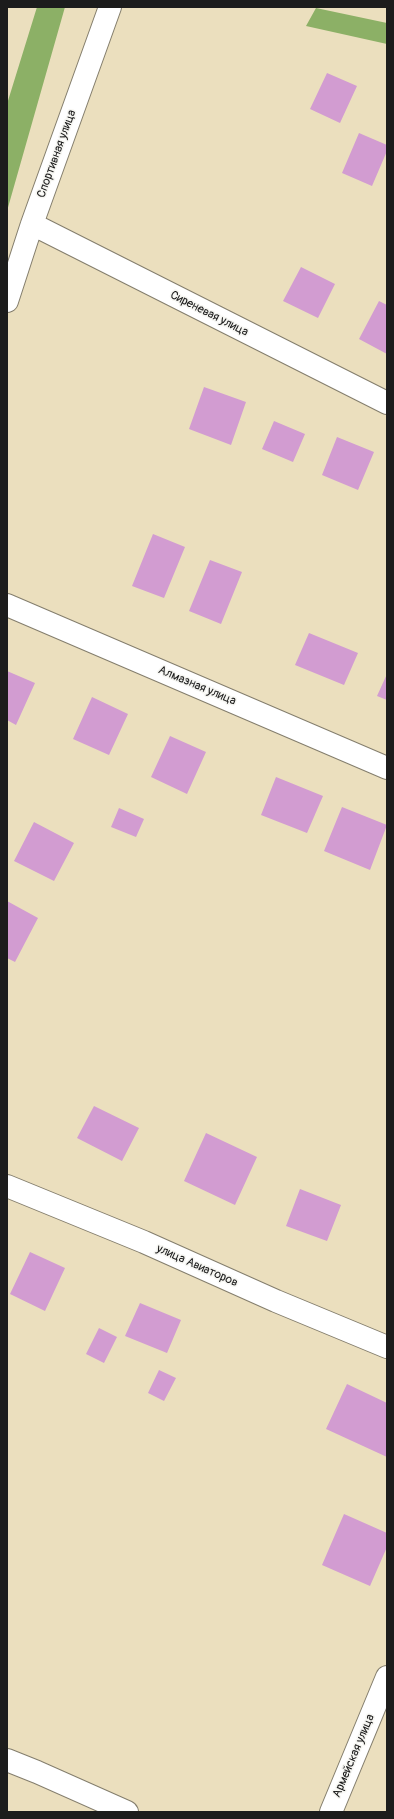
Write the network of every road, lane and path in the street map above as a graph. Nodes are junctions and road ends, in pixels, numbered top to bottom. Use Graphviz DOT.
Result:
graph roads {
  1 [pos="110,7"];
  2 [pos="32,224"];
  3 [pos="7,301"];
  4 [pos="387,403"];
  5 [pos="7,605"];
  6 [pos="387,768"];
  7 [pos="7,1186"];
  8 [pos="387,1347"];
  9 [pos="387,1677"];
  10 [pos="7,1760"];
  11 [pos="127,1812"];
  12 [pos="331,1812"];
  1 -- 2 [label="street, Спортивная улица"];
  2 -- 3 [label="street, Спортивная улица"];
  2 -- 4 [label="street, Сиреневая улица"];
  5 -- 6 [label="street, Алмазная улица"];
  7 -- 8 [label="street, улица Авиаторов"];
  9 -- 12 [label="street, Армейская улица"];
  10 -- 11 [label="street"];
}
